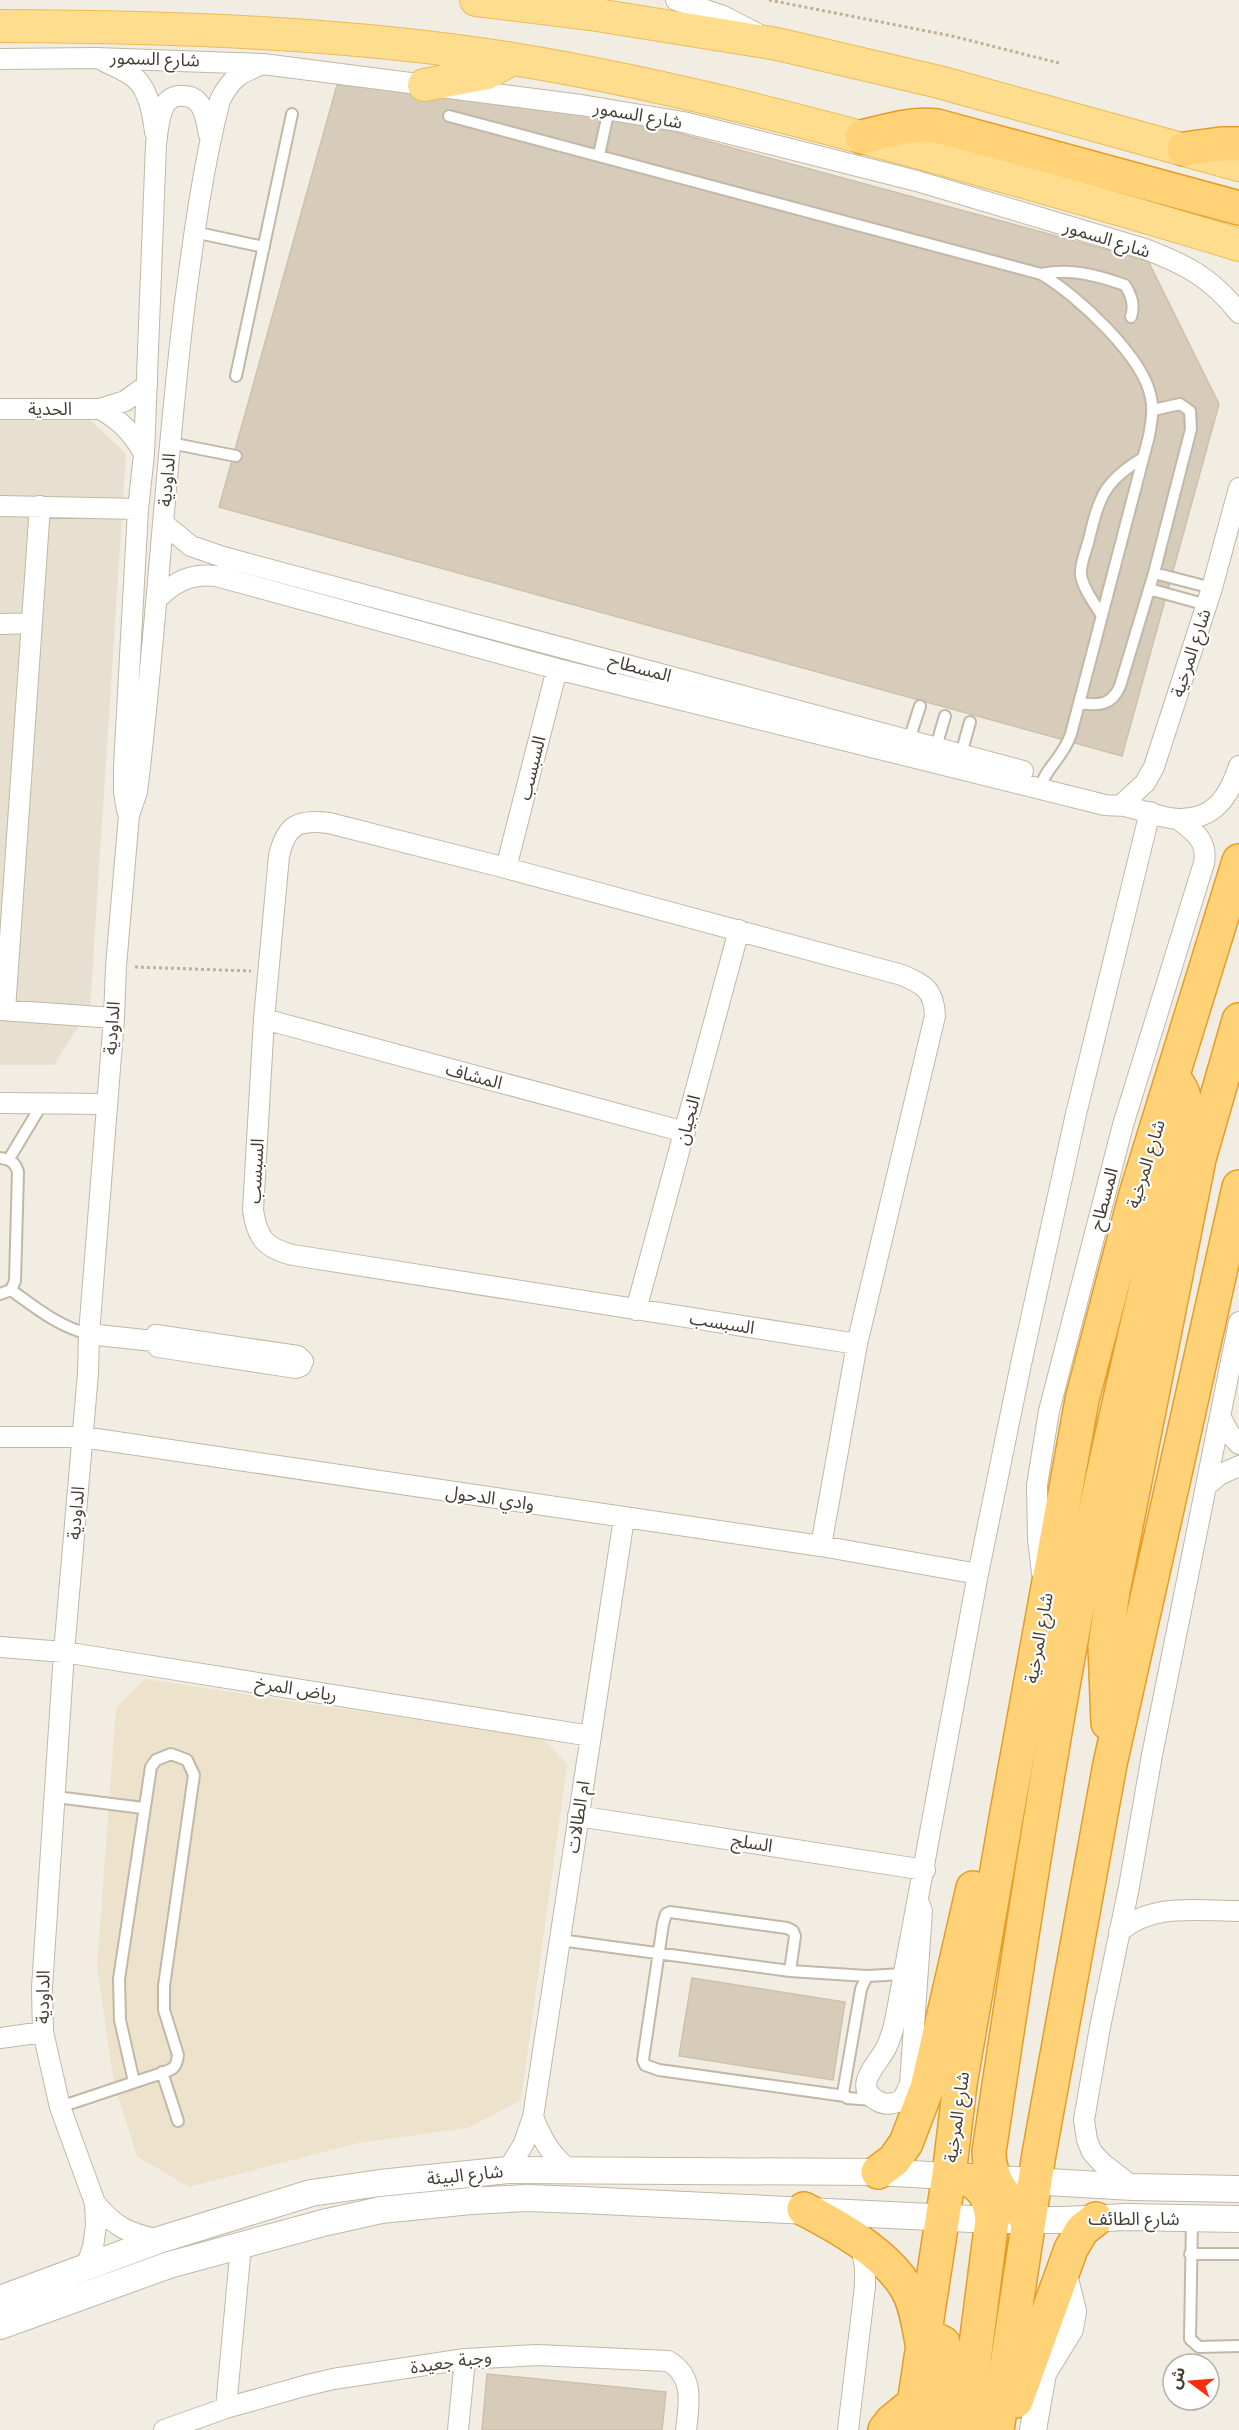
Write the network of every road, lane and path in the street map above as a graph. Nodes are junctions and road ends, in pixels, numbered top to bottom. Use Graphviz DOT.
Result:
graph roads {
  1 [pos="476,0"];
  2 [pos="676,0"];
  3 [pos="769,0"];
  4 [pos="0,26"];
  5 [pos="777,44"];
  6 [pos="96,58"];
  7 [pos="0,59"];
  8 [pos="512,59"];
  9 [pos="1059,63"];
  10 [pos="263,64"];
  11 [pos="423,85"];
  12 [pos="609,109"];
  13 [pos="292,114"];
  14 [pos="449,116"];
  15 [pos="862,137"];
  16 [pos="156,144"];
  17 [pos="1239,144"];
  18 [pos="210,145"];
  19 [pos="1184,149"];
  20 [pos="599,155"];
  21 [pos="1239,165"];
  22 [pos="1239,208"];
  23 [pos="194,232"];
  24 [pos="1239,244"];
  25 [pos="264,247"];
  26 [pos="1041,274"];
  27 [pos="1239,313"];
  28 [pos="1131,317"];
  29 [pos="236,376"];
  30 [pos="147,385"];
  31 [pos="0,409"];
  32 [pos="100,409"];
  33 [pos="1153,410"];
  34 [pos="170,443"];
  35 [pos="144,454"];
  36 [pos="236,456"];
  37 [pos="1143,458"];
  38 [pos="1239,488"];
  39 [pos="0,506"];
  40 [pos="40,506"];
  41 [pos="138,509"];
  42 [pos="164,524"];
  43 [pos="137,541"];
  44 [pos="161,559"];
  45 [pos="1154,573"];
  46 [pos="204,574"];
  47 [pos="1149,589"];
  48 [pos="1209,597"];
  49 [pos="157,599"];
  50 [pos="1102,616"];
  51 [pos="32,623"];
  52 [pos="0,624"];
  53 [pos="558,669"];
  54 [pos="1080,703"];
  55 [pos="920,706"];
  56 [pos="945,716"];
  57 [pos="970,722"];
  58 [pos="909,740"];
  59 [pos="936,747"];
  60 [pos="961,754"];
  61 [pos="1239,766"];
  62 [pos="1042,782"];
  63 [pos="1121,805"];
  64 [pos="1150,812"];
  65 [pos="129,815"];
  66 [pos="1178,819"];
  67 [pos="1239,861"];
  68 [pos="506,868"];
  69 [pos="7,888"];
  70 [pos="739,930"];
  71 [pos="116,966"];
  72 [pos="268,972"];
  73 [pos="3,1010"];
  74 [pos="114,1018"];
  75 [pos="264,1019"];
  76 [pos="1239,1020"];
  77 [pos="1172,1077"];
  78 [pos="0,1103"];
  79 [pos="42,1104"];
  80 [pos="107,1104"];
  81 [pos="685,1132"];
  82 [pos="4,1158"];
  83 [pos="1237,1213"];
  84 [pos="11,1290"];
  85 [pos="0,1294"];
  86 [pos="636,1310"];
  87 [pos="1239,1322"];
  88 [pos="89,1334"];
  89 [pos="857,1344"];
  90 [pos="224,1351"];
  91 [pos="1221,1418"];
  92 [pos="0,1437"];
  93 [pos="83,1437"];
  94 [pos="1239,1444"];
  95 [pos="1239,1466"];
  96 [pos="1206,1486"];
  97 [pos="624,1518"];
  98 [pos="821,1546"];
  99 [pos="978,1574"];
  100 [pos="1046,1598"];
  101 [pos="0,1647"];
  102 [pos="64,1652"];
  103 [pos="591,1736"];
  104 [pos="1110,1764"];
  105 [pos="56,1797"];
  106 [pos="143,1808"];
  107 [pos="578,1816"];
  108 [pos="1003,1834"];
  109 [pos="925,1870"];
  110 [pos="1129,1887"];
  111 [pos="919,1903"];
  112 [pos="1170,1910"];
  113 [pos="1239,1911"];
  114 [pos="1119,1932"];
  115 [pos="560,1940"];
  116 [pos="658,1953"];
  117 [pos="790,1971"];
  118 [pos="903,1974"];
  119 [pos="867,1976"];
  120 [pos="43,2032"];
  121 [pos="0,2038"];
  122 [pos="162,2072"];
  123 [pos="134,2082"];
  124 [pos="845,2096"];
  125 [pos="877,2101"];
  126 [pos="60,2107"];
  127 [pos="533,2117"];
  128 [pos="178,2121"];
  129 [pos="508,2170"];
  130 [pos="570,2170"];
  131 [pos="878,2172"];
  132 [pos="949,2175"];
  133 [pos="993,2178"];
  134 [pos="1035,2181"];
  135 [pos="1133,2187"];
  136 [pos="1239,2190"];
  137 [pos="95,2203"];
  138 [pos="804,2209"];
  139 [pos="942,2217"];
  140 [pos="1096,2218"];
  141 [pos="1029,2219"];
  142 [pos="1192,2219"];
  143 [pos="1239,2219"];
  144 [pos="992,2220"];
  145 [pos="159,2240"];
  146 [pos="860,2241"];
  147 [pos="241,2245"];
  148 [pos="1190,2254"];
  149 [pos="1239,2254"];
  150 [pos="86,2267"];
  151 [pos="1063,2271"];
  152 [pos="0,2299"];
  153 [pos="0,2326"];
  154 [pos="1239,2346"];
  155 [pos="923,2348"];
  156 [pos="465,2359"];
  157 [pos="912,2416"];
  158 [pos="219,2417"];
  159 [pos="164,2430"];
  160 [pos="458,2430"];
  161 [pos="686,2430"];
  162 [pos="848,2430"];
  163 [pos="885,2430"];
  164 [pos="936,2430"];
  165 [pos="965,2430"];
  166 [pos="997,2430"];
  167 [pos="1004,2430"];
  168 [pos="1033,2430"];
  1 -- 5 [label="main road"];
  2 -- 5 [label="street"];
  3 -- 9 [label="path"];
  4 -- 8 [label="main road, شارع السمور"];
  5 -- 19 [label="main road"];
  6 -- 7 [label="street, شارع السمور"];
  6 -- 10 [label="street, شارع السمور"];
  6 -- 16 [label="street, الداودية"];
  8 -- 11 [label="main road"];
  8 -- 15 [label="main road, شارع السمور"];
  10 -- 11 [label="street, شارع السمور"];
  10 -- 18 [label="street, الداودية"];
  11 -- 12 [label="street, شارع السمور"];
  12 -- 20 [label="lane"];
  12 -- 27 [label="street, شارع السمور"];
  13 -- 25 [label="lane"];
  14 -- 20 [label="lane"];
  15 -- 22 [label="highway"];
  15 -- 24 [label="main road, شارع السمور"];
  16 -- 18 [label="street, الداودية"];
  16 -- 30 [label="street, الداودية"];
  17 -- 19 [label="highway"];
  18 -- 23 [label="street, الداودية"];
  19 -- 21 [label="main road"];
  20 -- 26 [label="lane"];
  23 -- 25 [label="lane"];
  23 -- 34 [label="street, الداودية"];
  25 -- 29 [label="lane"];
  26 -- 28 [label="lane"];
  26 -- 33 [label="lane"];
  30 -- 32 [label="street, الحدية"];
  30 -- 35 [label="street, الداودية"];
  31 -- 32 [label="street, الحدية"];
  32 -- 35 [label="street"];
  33 -- 37 [label="lane"];
  33 -- 45 [label="lane"];
  34 -- 36 [label="lane"];
  34 -- 42 [label="street, الداودية"];
  35 -- 41 [label="street, الداودية"];
  37 -- 50 [label="lane"];
  37 -- 50 [label="lane"];
  38 -- 48 [label="street, شارع المرخية"];
  39 -- 40 [label="street"];
  40 -- 41 [label="street"];
  40 -- 51 [label="street"];
  41 -- 43 [label="street, الداودية"];
  42 -- 44 [label="street, الداودية"];
  42 -- 58 [label="street, المسطاح"];
  43 -- 44 [label="street, المسطاح"];
  43 -- 65 [label="street, الداودية"];
  44 -- 46 [label="street, المسطاح"];
  44 -- 49 [label="street, الداودية"];
  45 -- 47 [label="lane"];
  45 -- 48 [label="lane"];
  46 -- 49 [label="street"];
  46 -- 53 [label="street, المسطاح"];
  47 -- 48 [label="lane"];
  47 -- 54 [label="lane"];
  48 -- 63 [label="street, شارع المرخية"];
  49 -- 65 [label="street, الداودية"];
  50 -- 54 [label="lane"];
  51 -- 52 [label="street"];
  51 -- 69 [label="street"];
  53 -- 62 [label="street, المسطاح"];
  53 -- 68 [label="street, السبسب"];
  54 -- 62 [label="lane"];
  55 -- 58 [label="lane"];
  56 -- 59 [label="lane"];
  57 -- 60 [label="lane"];
  58 -- 59 [label="street, المسطاح"];
  59 -- 60 [label="street, المسطاح"];
  60 -- 62 [label="street, المسطاح"];
  61 -- 66 [label="street, المسطاح"];
  62 -- 63 [label="street, المسطاح"];
  63 -- 64 [label="street, المسطاح"];
  64 -- 66 [label="street, المسطاح"];
  64 -- 99 [label="street"];
  65 -- 71 [label="street, الداودية"];
  66 -- 100 [label="street, المسطاح"];
  67 -- 77 [label="highway, شارع المرخية"];
  68 -- 70 [label="street, السبسب"];
  68 -- 72 [label="street, السبسب"];
  69 -- 73 [label="street"];
  70 -- 81 [label="street, النجيان"];
  70 -- 89 [label="street, السبسب"];
  71 -- 72 [label="path"];
  71 -- 74 [label="street, الداودية"];
  72 -- 75 [label="street, السبسب"];
  73 -- 74 [label="street"];
  74 -- 80 [label="street, الداودية"];
  75 -- 81 [label="street, المشاف"];
  75 -- 86 [label="street, السبسب"];
  76 -- 104 [label="highway"];
  77 -- 100 [label="highway, شارع المرخية"];
  77 -- 133 [label="highway"];
  78 -- 79 [label="street"];
  79 -- 80 [label="street"];
  79 -- 82 [label="lane"];
  80 -- 88 [label="street, الداودية"];
  81 -- 86 [label="street, النجيان"];
  82 -- 84 [label="lane"];
  83 -- 104 [label="highway"];
  84 -- 85 [label="lane"];
  84 -- 88 [label="lane"];
  86 -- 89 [label="street, السبسب"];
  87 -- 91 [label="street"];
  88 -- 90 [label="street"];
  88 -- 93 [label="street, الداودية"];
  89 -- 98 [label="street, السبسب"];
  91 -- 94 [label="street"];
  91 -- 96 [label="street"];
  92 -- 93 [label="street, وادي الدحول"];
  93 -- 97 [label="street, وادي الدحول"];
  93 -- 102 [label="street, الداودية"];
  95 -- 96 [label="street"];
  96 -- 110 [label="street"];
  97 -- 98 [label="street, وادي الدحول"];
  97 -- 103 [label="street, ام الطالات"];
  98 -- 99 [label="street, وادي الدحول"];
  99 -- 109 [label="street"];
  100 -- 108 [label="highway, شارع المرخية"];
  101 -- 102 [label="street, رياض المرخ"];
  102 -- 103 [label="street, رياض المرخ"];
  102 -- 105 [label="street, الداودية"];
  103 -- 107 [label="street, ام الطالات"];
  104 -- 134 [label="highway"];
  105 -- 106 [label="lane"];
  105 -- 120 [label="street, الداودية"];
  106 -- 122 [label="lane"];
  106 -- 123 [label="lane"];
  107 -- 109 [label="street, السلج"];
  107 -- 115 [label="street, ام الطالات"];
  108 -- 131 [label="highway"];
  108 -- 132 [label="highway, شارع المرخية"];
  109 -- 111 [label="street"];
  110 -- 112 [label="street"];
  110 -- 114 [label="street"];
  111 -- 118 [label="street"];
  111 -- 125 [label="street"];
  112 -- 113 [label="street"];
  112 -- 114 [label="street"];
  114 -- 135 [label="street"];
  115 -- 116 [label="lane"];
  115 -- 127 [label="street, ام الطالات"];
  116 -- 117 [label="lane"];
  116 -- 117 [label="lane"];
  116 -- 124 [label="lane"];
  117 -- 119 [label="lane"];
  118 -- 119 [label="lane"];
  118 -- 125 [label="street"];
  119 -- 124 [label="lane"];
  120 -- 121 [label="street"];
  120 -- 126 [label="street, الداودية"];
  122 -- 123 [label="lane"];
  122 -- 128 [label="lane"];
  123 -- 126 [label="lane"];
  124 -- 125 [label="lane"];
  126 -- 137 [label="street, الداودية"];
  127 -- 129 [label="street, ام الطالات"];
  127 -- 130 [label="street"];
  129 -- 130 [label="street, شارع البيئة"];
  129 -- 145 [label="street, شارع البيئة"];
  130 -- 131 [label="street, شارع البيئة"];
  131 -- 132 [label="street, شارع البيئة"];
  132 -- 133 [label="street, شارع البيئة"];
  132 -- 139 [label="highway, شارع المرخية"];
  132 -- 144 [label="highway"];
  133 -- 134 [label="street, شارع الطائف"];
  133 -- 141 [label="highway"];
  134 -- 135 [label="street, شارع الطائف"];
  134 -- 141 [label="highway"];
  135 -- 136 [label="street, شارع الطائف"];
  137 -- 145 [label="street, الداودية"];
  137 -- 150 [label="street, الداودية"];
  138 -- 139 [label="street, شارع البيئة"];
  138 -- 146 [label="highway"];
  138 -- 147 [label="street, شارع البيئة"];
  139 -- 144 [label="street, شارع البيئة"];
  139 -- 155 [label="highway, شارع المرخية"];
  140 -- 141 [label="street, شارع الطائف"];
  140 -- 142 [label="street, شارع الطائف"];
  140 -- 151 [label="highway"];
  141 -- 144 [label="street, شارع الطائف"];
  141 -- 166 [label="highway"];
  142 -- 143 [label="street, شارع الطائف"];
  142 -- 148 [label="lane"];
  144 -- 165 [label="highway"];
  145 -- 150 [label="street, شارع البيئة"];
  146 -- 155 [label="highway"];
  146 -- 162 [label="street"];
  147 -- 153 [label="street, شارع البيئة"];
  147 -- 158 [label="street"];
  148 -- 149 [label="lane"];
  148 -- 154 [label="lane"];
  150 -- 152 [label="street, شارع البيئة"];
  151 -- 167 [label="highway"];
  151 -- 168 [label="street"];
  155 -- 157 [label="highway, شارع المرخية"];
  155 -- 164 [label="highway"];
  156 -- 158 [label="street, وجبة جعيدة"];
  156 -- 160 [label="street"];
  156 -- 161 [label="street, وجبة جعيدة"];
  157 -- 163 [label="highway"];
  158 -- 159 [label="street, وجبة جعيدة"];
}
